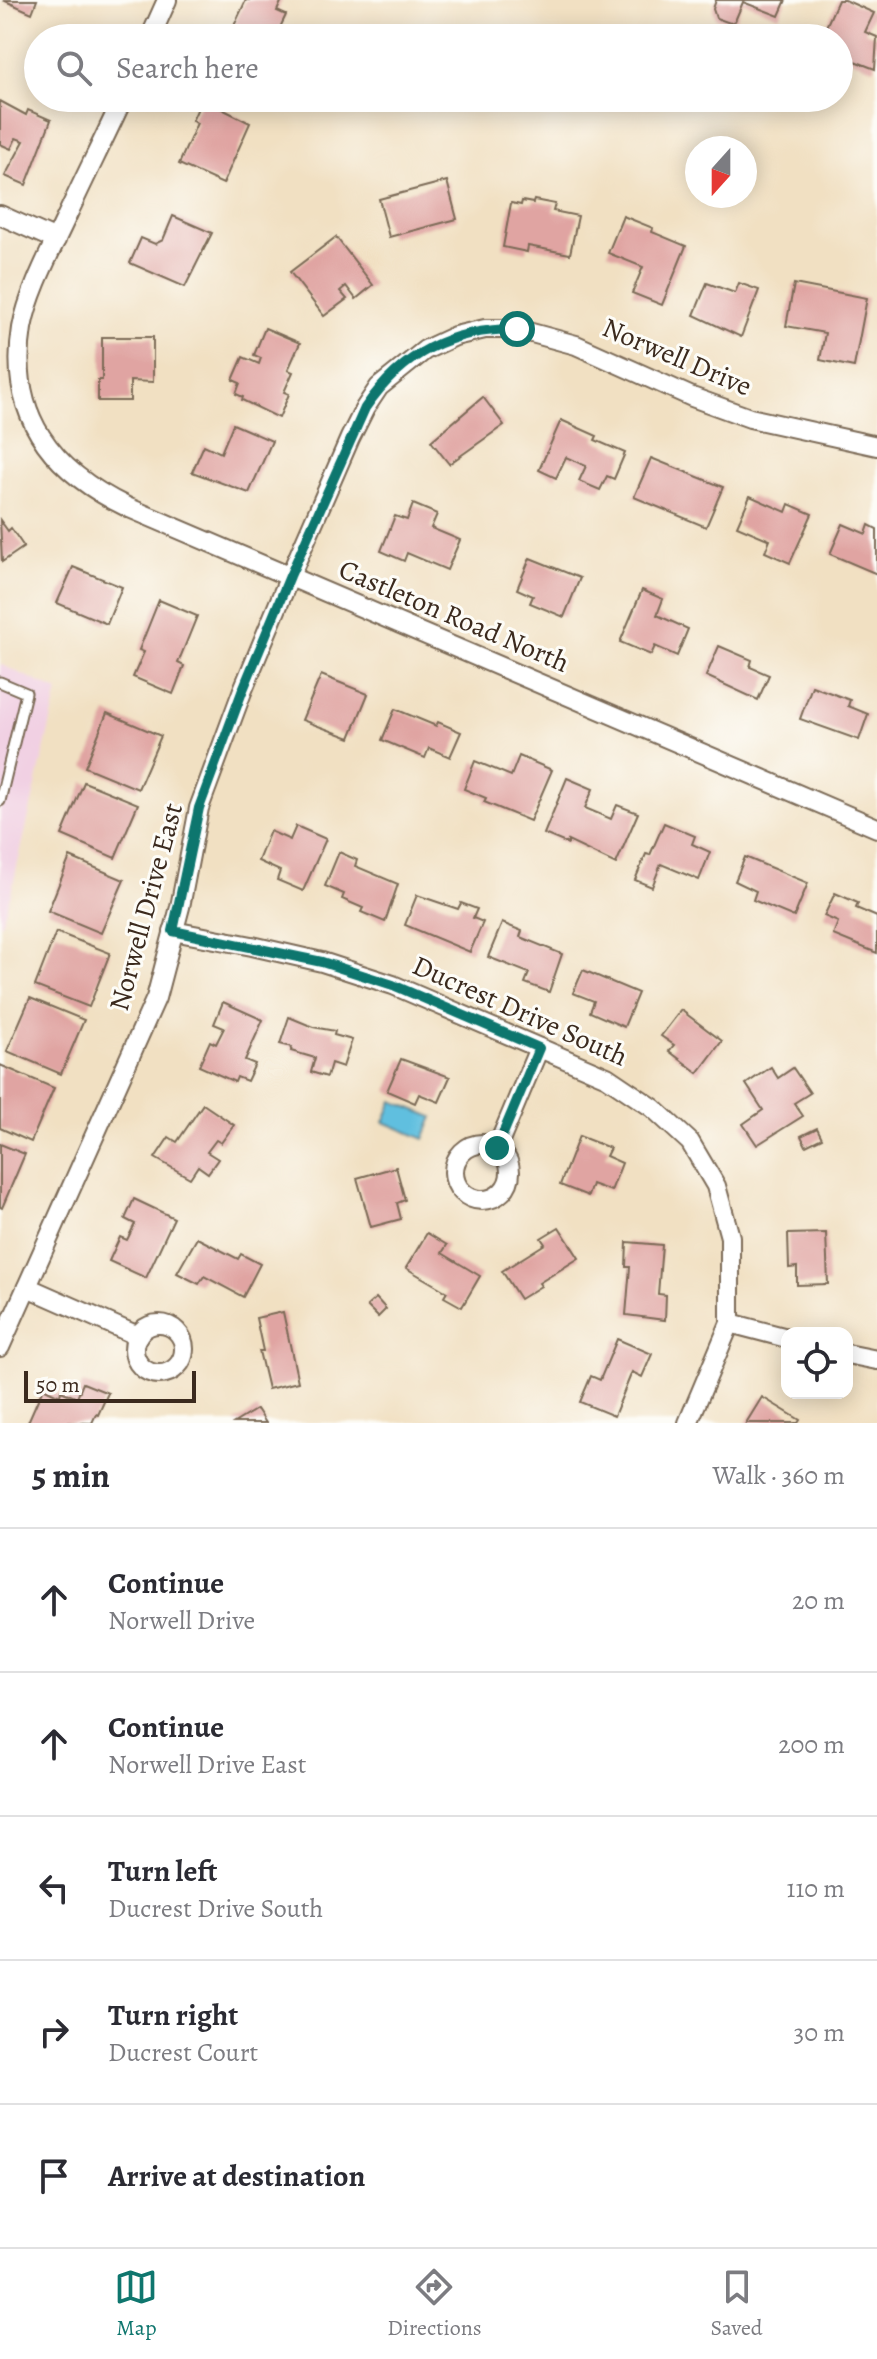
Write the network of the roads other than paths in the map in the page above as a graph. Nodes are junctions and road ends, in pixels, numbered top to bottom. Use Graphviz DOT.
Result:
graph roads {
  1 [pos="167,0"];
  2 [pos="156,24"];
  3 [pos="116,112"];
  4 [pos="0,215"];
  5 [pos="56,240"];
  6 [pos="455,336"];
  7 [pos="877,446"];
  8 [pos="290,576"];
  9 [pos="0,682"];
  10 [pos="0,801"];
  11 [pos="877,828"];
  12 [pos="173,931"];
  13 [pos="539,1048"];
  14 [pos="497,1148"];
  15 [pos="27,1287"];
  16 [pos="730,1323"];
  17 [pos="138,1336"];
  18 [pos="781,1336"];
  19 [pos="0,1347"];
  20 [pos="853,1355"];
  21 [pos="877,1360"];
  22 [pos="688,1423"];
  1 -- 2 [label="street"];
  3 -- 5 [label="street, Castleton Road North"];
  4 -- 5 [label="street"];
  5 -- 8 [label="street, Castleton Road North"];
  6 -- 7 [label="street, Norwell Drive"];
  6 -- 8 [label="street, Norwell Drive East"];
  8 -- 11 [label="street, Castleton Road North"];
  8 -- 12 [label="street, Norwell Drive East"];
  9 -- 10 [label="lane"];
  12 -- 13 [label="street, Ducrest Drive South"];
  12 -- 15 [label="street, Norwell Drive East"];
  13 -- 14 [label="street"];
  13 -- 16 [label="street, Ducrest Drive South"];
  15 -- 17 [label="street"];
  15 -- 19 [label="street, Norwell Drive East"];
  16 -- 18 [label="street"];
  16 -- 22 [label="street"];
  20 -- 21 [label="street"];
}
